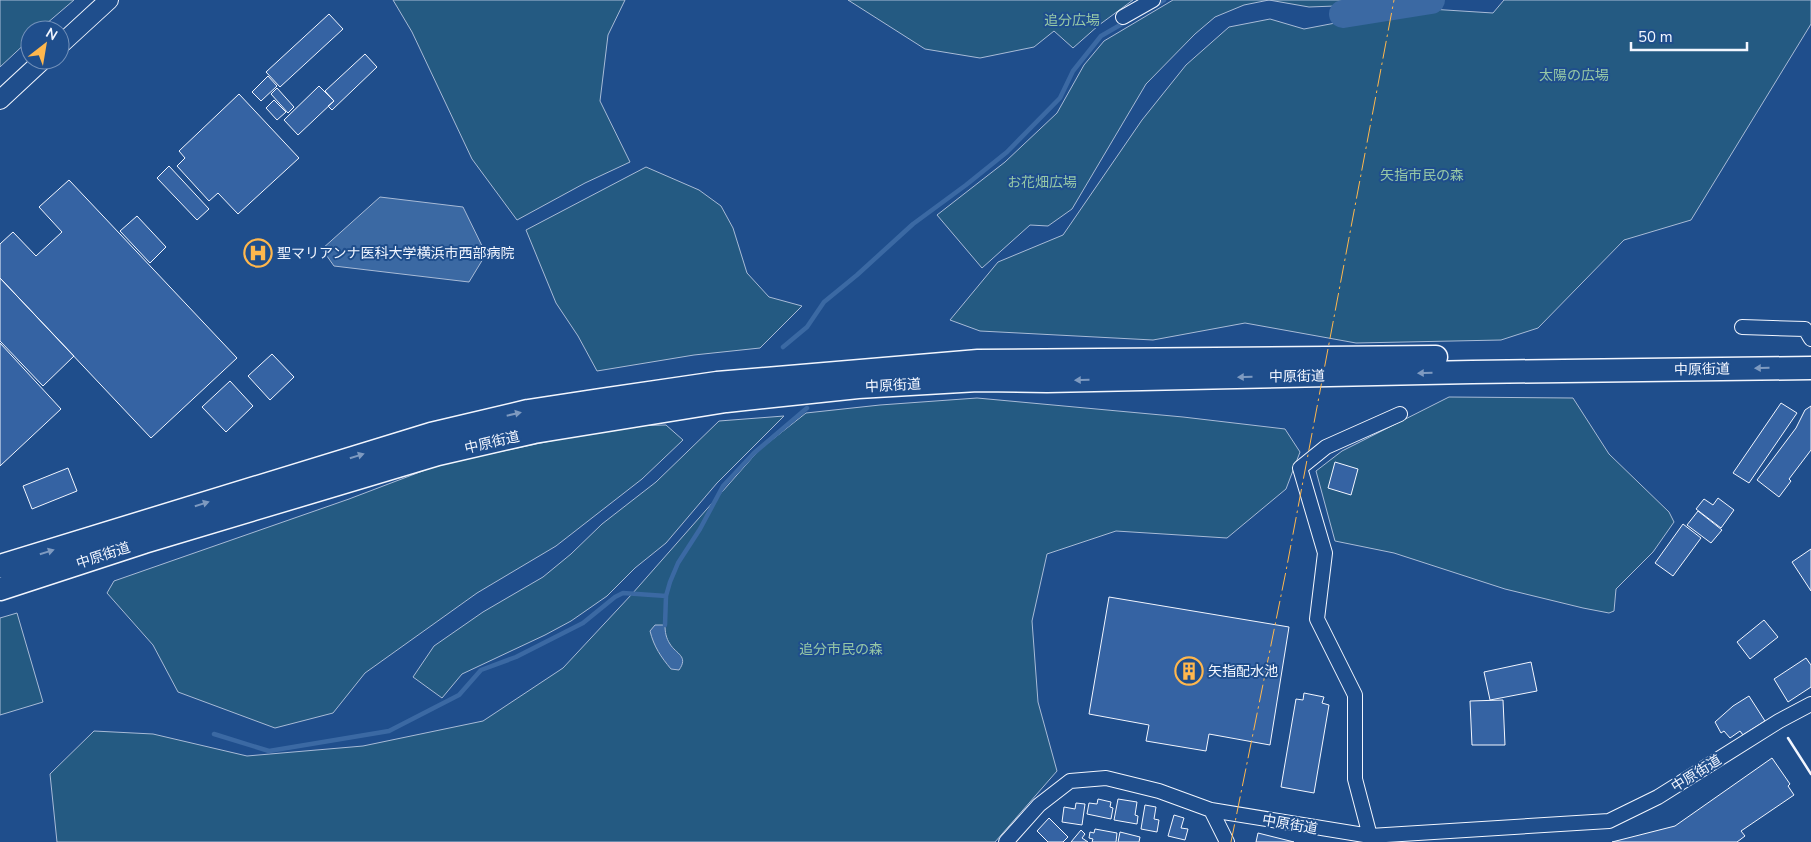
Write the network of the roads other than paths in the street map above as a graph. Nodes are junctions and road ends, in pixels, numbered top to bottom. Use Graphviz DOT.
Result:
graph roads {
  1 [pos="108,0"];
  2 [pos="1153,0"];
  3 [pos="1123,17"];
  4 [pos="70,36"];
  5 [pos="32,70"];
  6 [pos="0,100"];
  7 [pos="1742,327"];
  8 [pos="1811,339"];
  9 [pos="1811,352"];
  10 [pos="1811,368"];
  11 [pos="1400,414"];
  12 [pos="0,566"];
  13 [pos="0,589"];
  14 [pos="1811,704"];
  15 [pos="1211,810"];
  16 [pos="1479,830"];
  17 [pos="1370,836"];
  18 [pos="1006,842"];
  19 [pos="1227,842"];
  20 [pos="1489,842"];
  1 -- 4 [label="street"];
  2 -- 3 [label="street"];
  5 -- 6 [label="street"];
  7 -- 8 [label="street"];
  12 -- 9 [label="main road, 中原街道, one-way"];
  10 -- 13 [label="main road, 中原街道, one-way"];
  11 -- 17 [label="street"];
  14 -- 16 [label="street, 中原街道"];
  15 -- 17 [label="street, 中原街道"];
  15 -- 18 [label="street, 中原街道"];
  15 -- 19 [label="street"];
  16 -- 17 [label="street, 中原街道"];
  16 -- 20 [label="street"];
}
